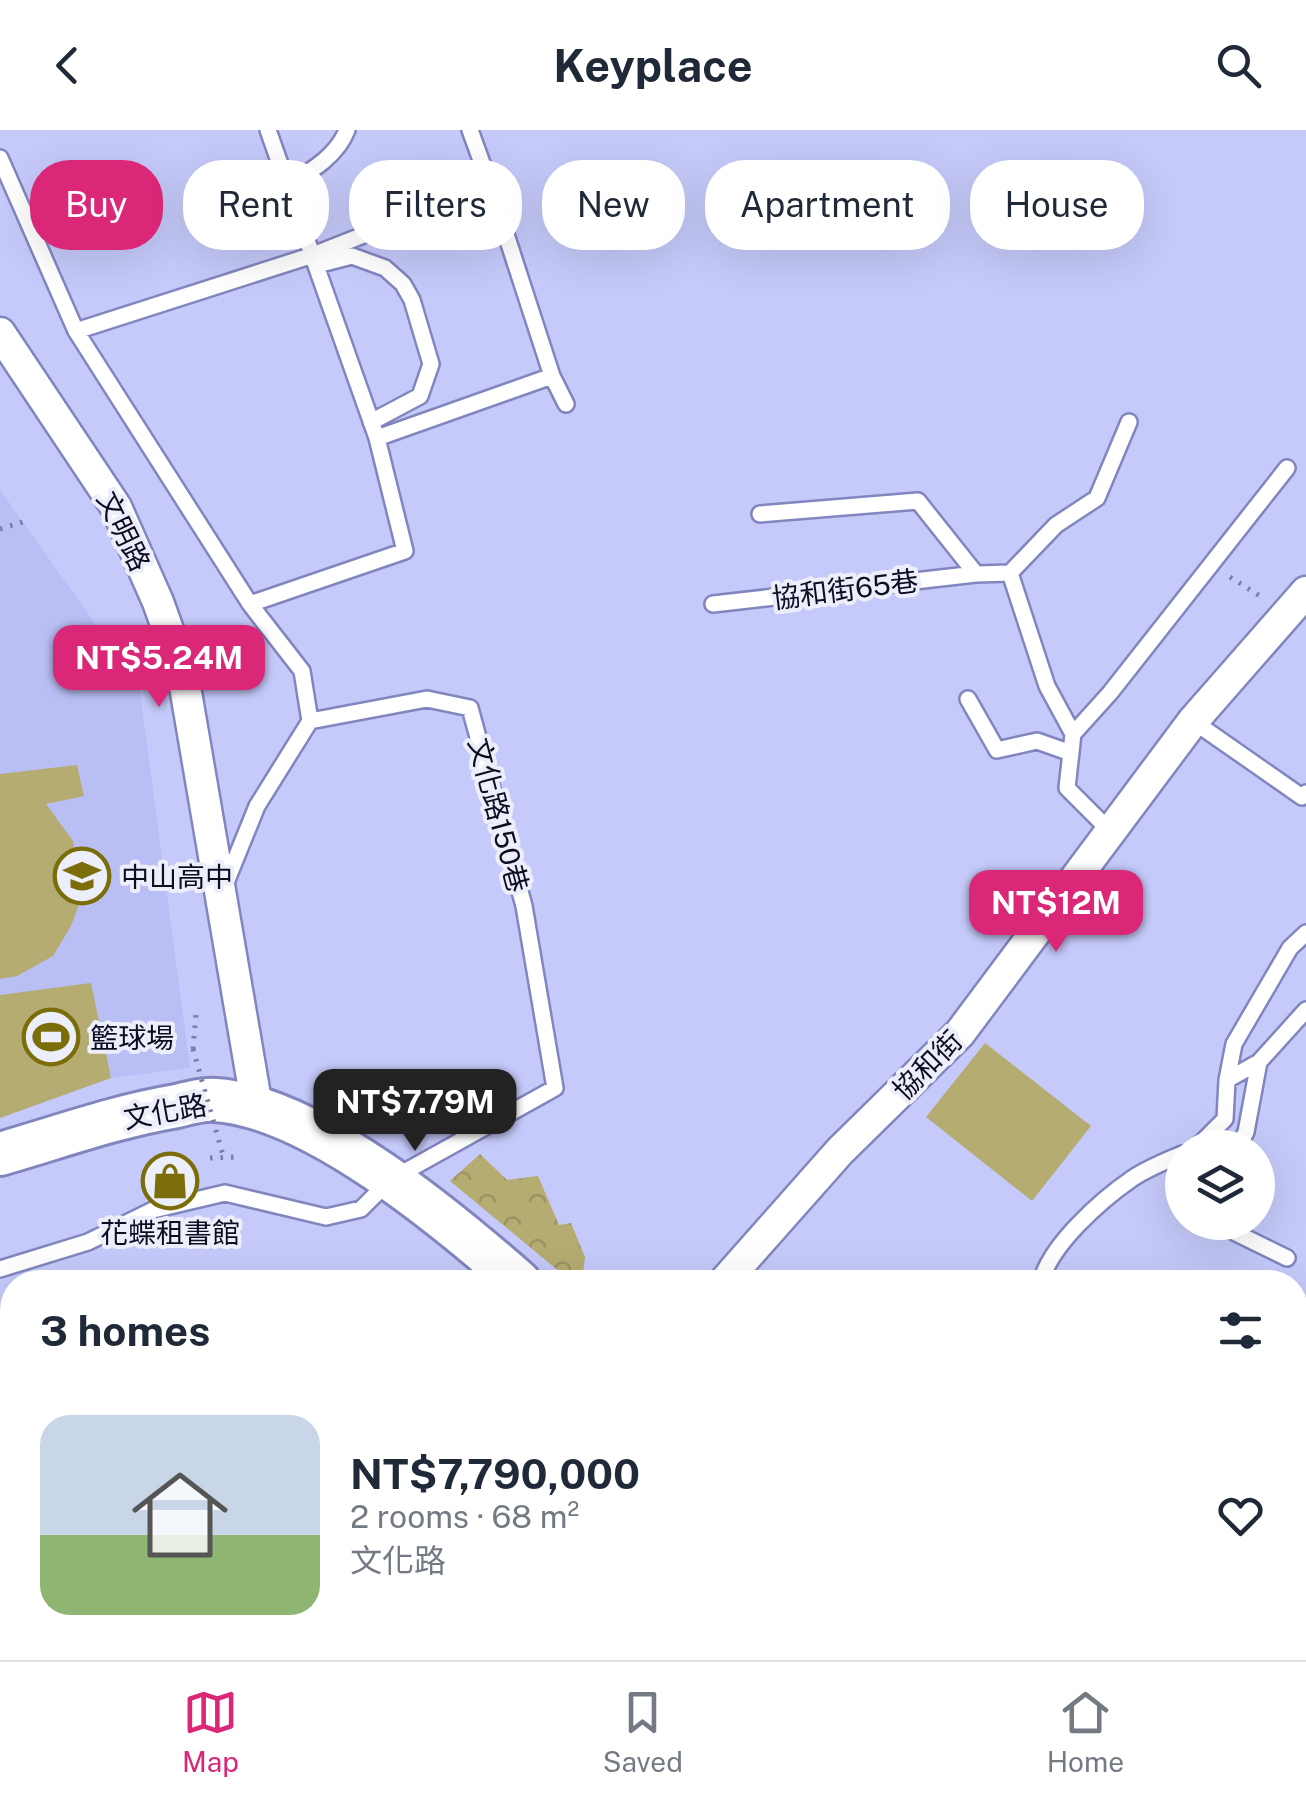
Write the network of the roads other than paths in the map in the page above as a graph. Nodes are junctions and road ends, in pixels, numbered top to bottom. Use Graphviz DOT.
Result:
graph roads {
  1 [pos="268,130"];
  2 [pos="346,130"];
  3 [pos="470,130"];
  4 [pos="0,158"];
  5 [pos="279,160"];
  6 [pos="324,160"];
  7 [pos="481,160"];
  8 [pos="349,245"];
  9 [pos="311,250"];
  10 [pos="511,250"];
  11 [pos="315,260"];
  12 [pos="76,331"];
  13 [pos="0,333"];
  14 [pos="552,376"];
  15 [pos="566,404"];
  16 [pos="1129,422"];
  17 [pos="374,430"];
  18 [pos="1288,468"];
  19 [pos="760,514"];
  20 [pos="1010,573"];
  21 [pos="976,574"];
  22 [pos="250,604"];
  23 [pos="714,604"];
  24 [pos="1297,604"];
  25 [pos="968,699"];
  26 [pos="310,721"];
  27 [pos="1194,721"];
  28 [pos="1073,734"];
  29 [pos="1071,752"];
  30 [pos="1306,793"];
  31 [pos="1112,832"];
  32 [pos="221,894"];
  33 [pos="1306,933"];
  34 [pos="1306,1010"];
  35 [pos="1259,1062"];
  36 [pos="1227,1080"];
  37 [pos="257,1107"];
  38 [pos="1213,1130"];
  39 [pos="1246,1130"];
  40 [pos="0,1154"];
  41 [pos="1165,1162"];
  42 [pos="390,1180"];
  43 [pos="1250,1240"];
  44 [pos="1286,1258"];
  45 [pos="0,1269"];
  46 [pos="505,1270"];
  47 [pos="735,1270"];
  48 [pos="1045,1270"];
  1 -- 5 [label="lane"];
  2 -- 6 [label="lane"];
  3 -- 7 [label="lane"];
  4 -- 12 [label="lane"];
  8 -- 11 [label="lane"];
  9 -- 11 [label="lane"];
  10 -- 14 [label="lane"];
  11 -- 12 [label="lane"];
  11 -- 17 [label="lane"];
  11 -- 17 [label="lane"];
  12 -- 22 [label="lane"];
  13 -- 32 [label="street, 文明路"];
  14 -- 15 [label="lane"];
  14 -- 17 [label="lane"];
  16 -- 20 [label="lane"];
  17 -- 22 [label="lane"];
  18 -- 28 [label="lane"];
  19 -- 21 [label="lane, 協和街65巷"];
  20 -- 21 [label="lane, 協和街65巷"];
  20 -- 28 [label="lane"];
  21 -- 23 [label="lane, 協和街65巷"];
  22 -- 26 [label="lane"];
  24 -- 27 [label="street, 協和街"];
  25 -- 29 [label="lane"];
  26 -- 32 [label="lane"];
  26 -- 42 [label="lane, 文化路150巷"];
  27 -- 30 [label="lane"];
  27 -- 31 [label="street, 協和街"];
  28 -- 29 [label="lane"];
  29 -- 31 [label="lane"];
  31 -- 47 [label="street, 協和街"];
  32 -- 37 [label="street, 文明路"];
  33 -- 36 [label="lane"];
  34 -- 35 [label="lane"];
  35 -- 36 [label="lane"];
  35 -- 39 [label="lane"];
  36 -- 38 [label="lane"];
  37 -- 40 [label="street, 文化路"];
  37 -- 42 [label="street, 文化路"];
  41 -- 48 [label="lane"];
  42 -- 45 [label="lane"];
  42 -- 46 [label="street, 文化路"];
  43 -- 44 [label="lane"];
}
